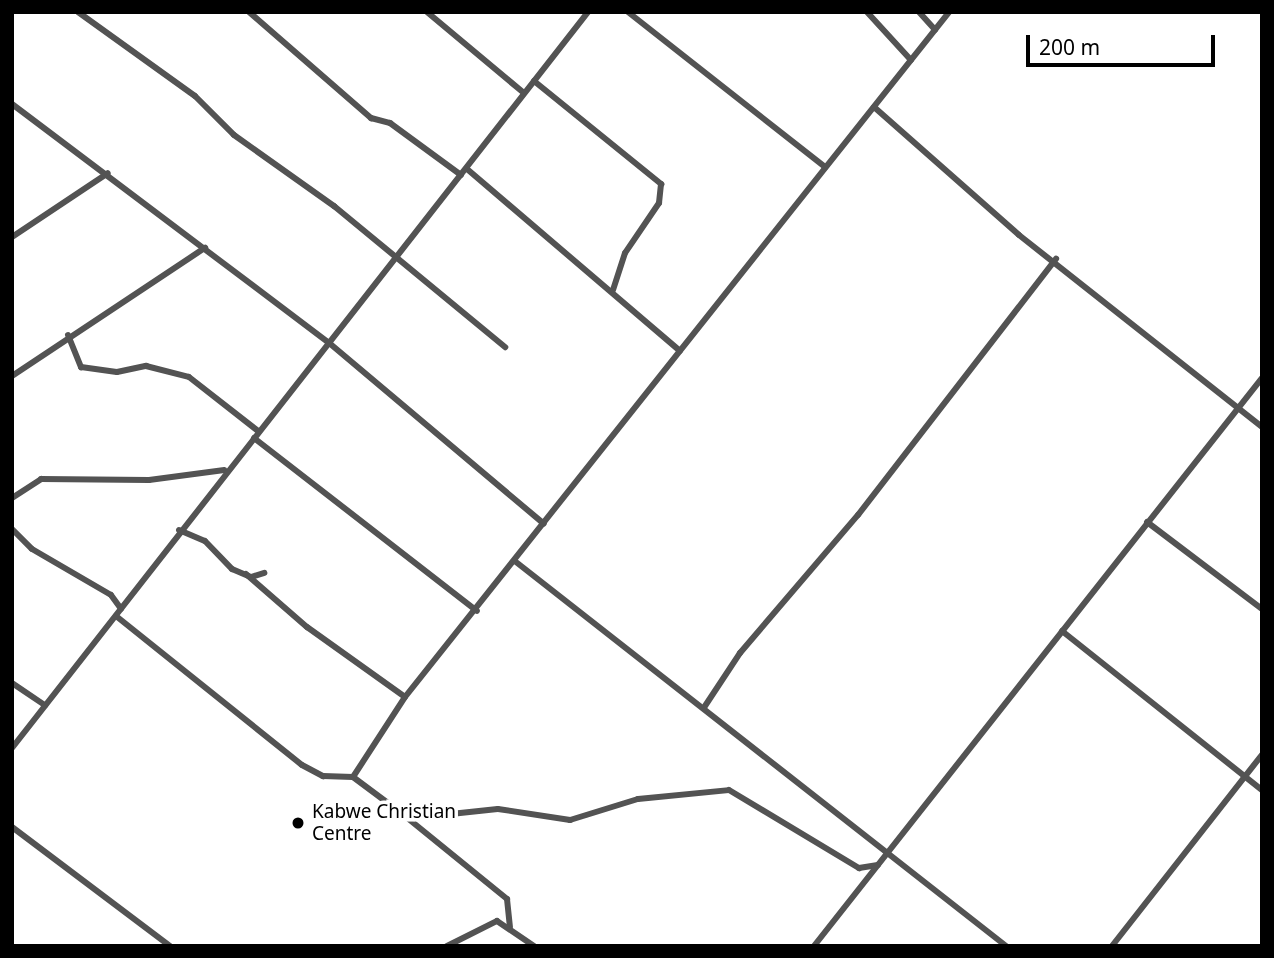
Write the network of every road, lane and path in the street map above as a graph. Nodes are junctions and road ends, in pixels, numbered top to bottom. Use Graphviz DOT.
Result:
graph roads {
  1 [pos="78,12"];
  2 [pos="249,12"];
  3 [pos="427,12"];
  4 [pos="588,12"];
  5 [pos="628,12"];
  6 [pos="867,12"];
  7 [pos="919,12"];
  8 [pos="949,12"];
  9 [pos="935,30"];
  10 [pos="911,60"];
  11 [pos="534,82"];
  12 [pos="524,93"];
  13 [pos="12,104"];
  14 [pos="874,107"];
  15 [pos="825,167"];
  16 [pos="467,169"];
  17 [pos="108,173"];
  18 [pos="461,175"];
  19 [pos="12,237"];
  20 [pos="205,248"];
  21 [pos="1056,259"];
  22 [pos="393,260"];
  23 [pos="613,290"];
  24 [pos="68,335"];
  25 [pos="328,342"];
  26 [pos="505,347"];
  27 [pos="680,351"];
  28 [pos="12,376"];
  29 [pos="1262,378"];
  30 [pos="1239,409"];
  31 [pos="1262,427"];
  32 [pos="256,434"];
  33 [pos="224,470"];
  34 [pos="12,498"];
  35 [pos="1147,522"];
  36 [pos="544,524"];
  37 [pos="12,529"];
  38 [pos="179,530"];
  39 [pos="516,562"];
  40 [pos="264,573"];
  41 [pos="246,574"];
  42 [pos="121,609"];
  43 [pos="1262,609"];
  44 [pos="477,611"];
  45 [pos="116,616"];
  46 [pos="1062,631"];
  47 [pos="12,683"];
  48 [pos="405,697"];
  49 [pos="45,705"];
  50 [pos="705,706"];
  51 [pos="12,748"];
  52 [pos="1262,755"];
  53 [pos="353,777"];
  54 [pos="1245,777"];
  55 [pos="1262,790"];
  56 [pos="400,812"];
  57 [pos="12,827"];
  58 [pos="888,852"];
  59 [pos="878,865"];
  60 [pos="510,927"];
  61 [pos="170,946"];
  62 [pos="447,946"];
  63 [pos="534,946"];
  64 [pos="814,946"];
  65 [pos="1006,946"];
  66 [pos="1112,946"];
  1 -- 22 [label="street"];
  2 -- 18 [label="street"];
  3 -- 12 [label="street"];
  4 -- 11 [label="street"];
  5 -- 15 [label="street"];
  6 -- 10 [label="street"];
  7 -- 9 [label="street"];
  8 -- 9 [label="street"];
  9 -- 10 [label="street"];
  10 -- 14 [label="street"];
  11 -- 12 [label="street"];
  11 -- 23 [label="street"];
  12 -- 16 [label="street"];
  13 -- 17 [label="street"];
  14 -- 15 [label="street"];
  14 -- 21 [label="street"];
  15 -- 27 [label="street"];
  16 -- 18 [label="street"];
  16 -- 23 [label="street"];
  17 -- 19 [label="street"];
  17 -- 20 [label="street"];
  18 -- 22 [label="street"];
  20 -- 24 [label="street"];
  20 -- 25 [label="street"];
  21 -- 30 [label="street"];
  21 -- 50 [label="street"];
  22 -- 25 [label="street"];
  22 -- 26 [label="street"];
  23 -- 27 [label="street"];
  24 -- 28 [label="street"];
  24 -- 32 [label="street"];
  25 -- 32 [label="street"];
  25 -- 36 [label="street"];
  27 -- 36 [label="street"];
  29 -- 30 [label="street"];
  30 -- 31 [label="street"];
  30 -- 35 [label="street"];
  32 -- 33 [label="street"];
  32 -- 44 [label="street"];
  33 -- 34 [label="street"];
  33 -- 38 [label="street"];
  35 -- 43 [label="street"];
  35 -- 46 [label="street"];
  36 -- 39 [label="street"];
  37 -- 42 [label="street"];
  38 -- 41 [label="street"];
  38 -- 42 [label="street"];
  39 -- 44 [label="street"];
  39 -- 50 [label="street"];
  40 -- 41 [label="street"];
  41 -- 48 [label="street"];
  42 -- 45 [label="street"];
  44 -- 48 [label="street"];
  45 -- 49 [label="street"];
  45 -- 53 [label="street"];
  46 -- 54 [label="street"];
  46 -- 58 [label="street"];
  47 -- 49 [label="street"];
  48 -- 53 [label="street"];
  49 -- 51 [label="street"];
  50 -- 58 [label="street"];
  52 -- 54 [label="street"];
  53 -- 56 [label="street"];
  54 -- 55 [label="street"];
  54 -- 66 [label="street"];
  56 -- 59 [label="street"];
  56 -- 60 [label="street"];
  57 -- 61 [label="street"];
  58 -- 59 [label="street"];
  58 -- 65 [label="street"];
  59 -- 64 [label="street"];
  60 -- 62 [label="street"];
  60 -- 63 [label="street"];
}
